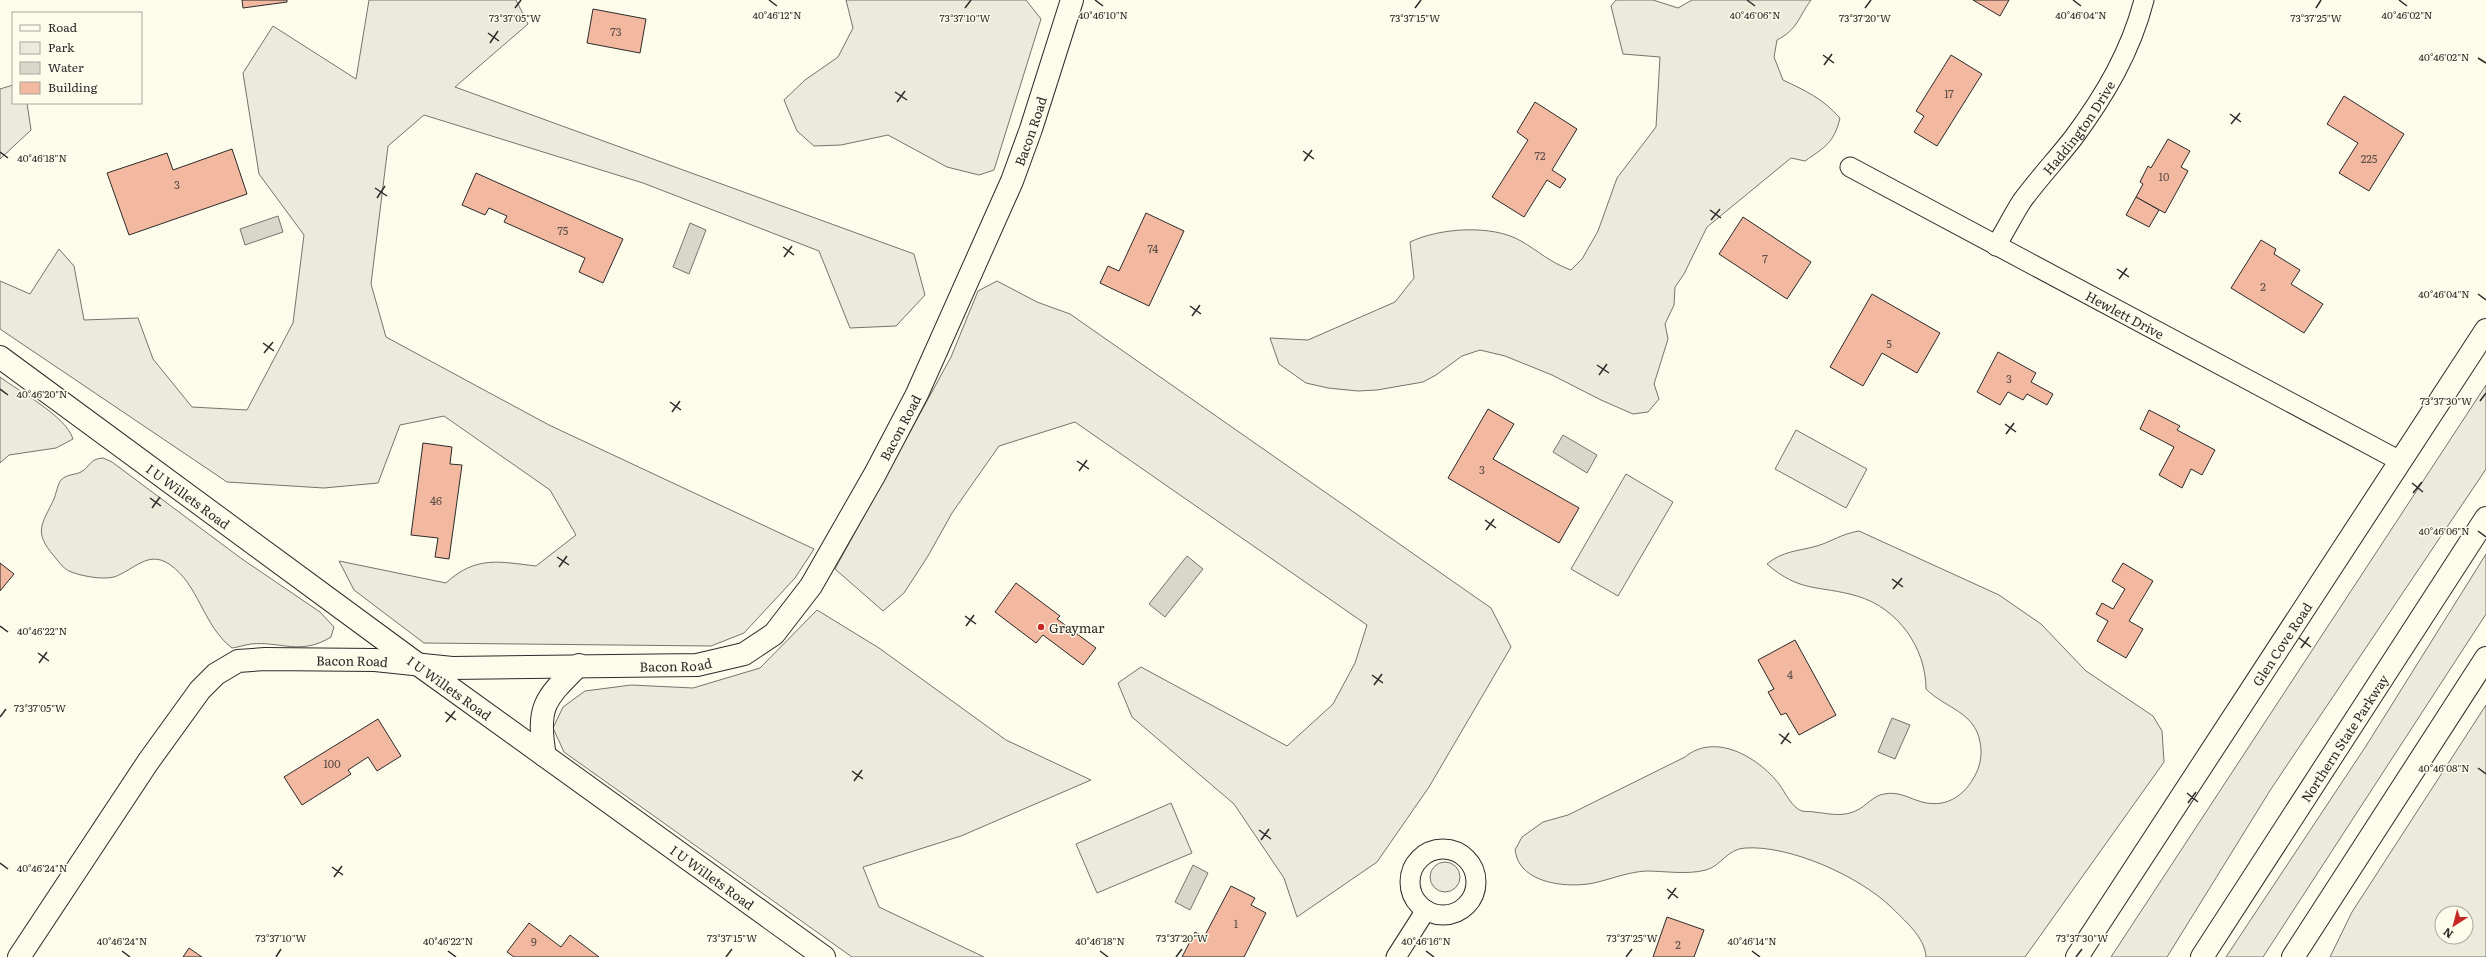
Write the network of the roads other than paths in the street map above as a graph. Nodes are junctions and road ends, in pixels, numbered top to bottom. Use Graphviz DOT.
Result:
graph roads {
  1 [pos="1072,0"];
  2 [pos="2144,0"];
  3 [pos="1850,167"];
  4 [pos="1996,246"];
  5 [pos="2486,330"];
  6 [pos="0,357"];
  7 [pos="2400,461"];
  8 [pos="2486,518"];
  9 [pos="2486,658"];
  10 [pos="416,663"];
  11 [pos="579,665"];
  12 [pos="545,756"];
  13 [pos="1426,910"];
  14 [pos="20,957"];
  15 [pos="824,957"];
  16 [pos="1396,957"];
  17 [pos="2077,957"];
  18 [pos="2202,957"];
  19 [pos="2293,957"];
  1 -- 11 [label="main road, Bacon Road"];
  2 -- 4 [label="street, Haddington Drive"];
  3 -- 4 [label="street, Hewlett Drive"];
  4 -- 7 [label="street, Hewlett Drive"];
  5 -- 7 [label="main road, Glen Cove Road"];
  6 -- 10 [label="main road, I U Willets Road"];
  7 -- 17 [label="main road, Glen Cove Road"];
  8 -- 18 [label="main road, Northern State Parkway"];
  9 -- 19 [label="main road"];
  10 -- 11 [label="main road, Bacon Road"];
  10 -- 12 [label="main road, I U Willets Road"];
  10 -- 14 [label="main road, Bacon Road"];
  11 -- 12 [label="main road"];
  12 -- 15 [label="main road, I U Willets Road"];
  13 -- 16 [label="street"];
}
